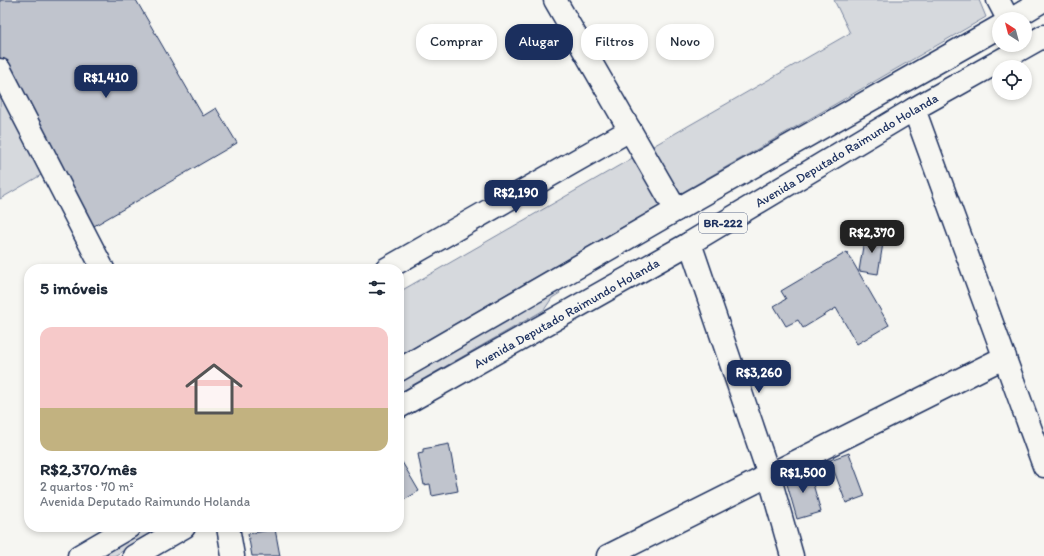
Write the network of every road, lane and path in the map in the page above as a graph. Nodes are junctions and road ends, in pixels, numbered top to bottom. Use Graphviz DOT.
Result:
graph roads {
  1 [pos="555,0"];
  2 [pos="998,0"];
  3 [pos="1044,0"];
  4 [pos="1004,12"];
  5 [pos="1024,12"];
  6 [pos="992,31"];
  7 [pos="1044,36"];
  8 [pos="943,59"];
  9 [pos="0,70"];
  10 [pos="957,85"];
  11 [pos="914,109"];
  12 [pos="630,130"];
  13 [pos="676,210"];
  14 [pos="690,243"];
  15 [pos="100,264"];
  16 [pos="395,264"];
  17 [pos="568,272"];
  18 [pos="585,303"];
  19 [pos="1005,357"];
  20 [pos="404,367"];
  21 [pos="404,404"];
  22 [pos="1044,466"];
  23 [pos="769,475"];
  24 [pos="120,532"];
  25 [pos="175,532"];
  26 [pos="229,532"];
  27 [pos="79,556"];
  28 [pos="134,556"];
  29 [pos="233,556"];
  30 [pos="608,556"];
  31 [pos="792,556"];
  1 -- 12 [label="street"];
  2 -- 4 [label="street"];
  3 -- 5 [label="street"];
  6 -- 8 [label="street, BR-222"];
  7 -- 10 [label="street, Avenida Deputado Raimundo Holanda / BR-222"];
  8 -- 10 [label="street"];
  8 -- 13 [label="street, BR-222"];
  9 -- 15 [label="street"];
  10 -- 11 [label="street, Avenida Deputado Raimundo Holanda / BR-222"];
  11 -- 14 [label="street, Avenida Deputado Raimundo Holanda / BR-222"];
  11 -- 19 [label="street"];
  12 -- 13 [label="street"];
  12 -- 16 [label="street"];
  13 -- 17 [label="street, BR-222"];
  14 -- 18 [label="street, Avenida Deputado Raimundo Holanda / BR-222"];
  14 -- 23 [label="street"];
  17 -- 18 [label="street"];
  17 -- 20 [label="street, BR-222"];
  18 -- 21 [label="street, Avenida Deputado Raimundo Holanda / BR-222"];
  19 -- 22 [label="street"];
  19 -- 23 [label="street"];
  23 -- 30 [label="street"];
  23 -- 31 [label="street"];
  24 -- 27 [label="street"];
  25 -- 28 [label="street"];
  26 -- 29 [label="street"];
}
